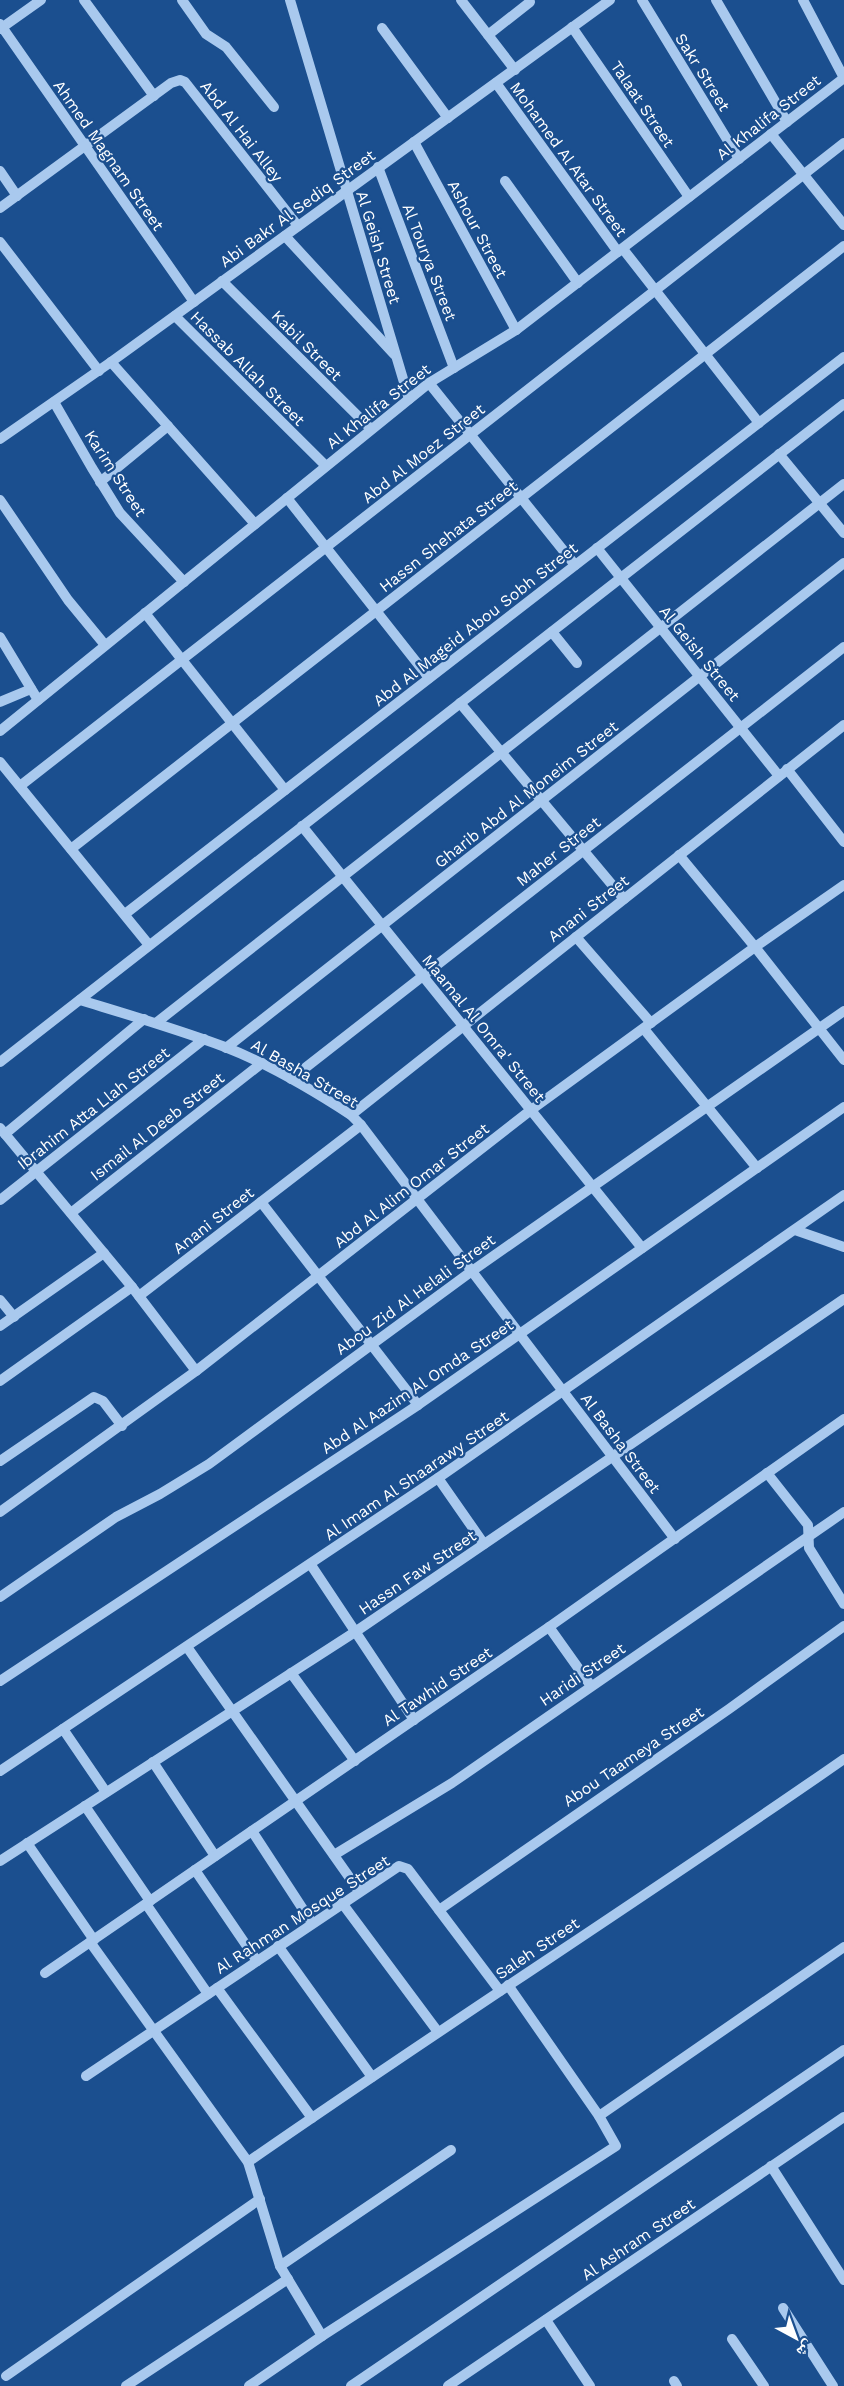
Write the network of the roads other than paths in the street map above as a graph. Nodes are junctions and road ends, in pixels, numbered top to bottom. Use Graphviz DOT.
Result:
graph roads {
  1 [pos="41,0"];
  2 [pos="84,0"];
  3 [pos="290,0"];
  4 [pos="461,0"];
  5 [pos="610,0"];
  6 [pos="642,0"];
  7 [pos="716,0"];
  8 [pos="803,0"];
  9 [pos="187,2"];
  10 [pos="530,2"];
  11 [pos="1,27"];
  12 [pos="572,27"];
  13 [pos="382,28"];
  14 [pos="488,35"];
  15 [pos="514,70"];
  16 [pos="844,78"];
  17 [pos="496,84"];
  18 [pos="154,96"];
  19 [pos="274,107"];
  20 [pos="448,118"];
  21 [pos="787,122"];
  22 [pos="771,134"];
  23 [pos="414,142"];
  24 [pos="844,143"];
  25 [pos="85,146"];
  26 [pos="739,159"];
  27 [pos="378,167"];
  28 [pos="0,171"];
  29 [pos="804,175"];
  30 [pos="505,181"];
  31 [pos="347,190"];
  32 [pos="17,196"];
  33 [pos="689,197"];
  34 [pos="0,208"];
  35 [pos="844,225"];
  36 [pos="297,226"];
  37 [pos="285,236"];
  38 [pos="0,242"];
  39 [pos="844,246"];
  40 [pos="620,250"];
  41 [pos="222,281"];
  42 [pos="578,283"];
  43 [pos="655,291"];
  44 [pos="194,302"];
  45 [pos="174,316"];
  46 [pos="516,330"];
  47 [pos="705,354"];
  48 [pos="396,356"];
  49 [pos="844,357"];
  50 [pos="111,362"];
  51 [pos="454,368"];
  52 [pos="99,371"];
  53 [pos="429,383"];
  54 [pos="409,399"];
  55 [pos="54,402"];
  56 [pos="844,404"];
  57 [pos="759,423"];
  58 [pos="168,426"];
  59 [pos="371,429"];
  60 [pos="471,435"];
  61 [pos="0,438"];
  62 [pos="779,454"];
  63 [pos="326,466"];
  64 [pos="100,482"];
  65 [pos="844,484"];
  66 [pos="287,498"];
  67 [pos="521,498"];
  68 [pos="0,500"];
  69 [pos="819,503"];
  70 [pos="255,524"];
  71 [pos="844,533"];
  72 [pos="326,548"];
  73 [pos="597,548"];
  74 [pos="844,563"];
  75 [pos="575,565"];
  76 [pos="620,578"];
  77 [pos="184,582"];
  78 [pos="376,611"];
  79 [pos="145,613"];
  80 [pos="660,628"];
  81 [pos="552,632"];
  82 [pos="1,642"];
  83 [pos="105,645"];
  84 [pos="844,647"];
  85 [pos="182,660"];
  86 [pos="577,663"];
  87 [pos="699,676"];
  88 [pos="429,678"];
  89 [pos="31,688"];
  90 [pos="38,700"];
  91 [pos="0,702"];
  92 [pos="460,703"];
  93 [pos="232,723"];
  94 [pos="844,725"];
  95 [pos="741,728"];
  96 [pos="0,731"];
  97 [pos="502,752"];
  98 [pos="0,762"];
  99 [pos="783,772"];
  100 [pos="20,786"];
  101 [pos="285,790"];
  102 [pos="542,800"];
  103 [pos="302,826"];
  104 [pos="844,842"];
  105 [pos="71,849"];
  106 [pos="584,850"];
  107 [pos="679,855"];
  108 [pos="343,877"];
  109 [pos="844,885"];
  110 [pos="624,899"];
  111 [pos="124,914"];
  112 [pos="382,926"];
  113 [pos="576,936"];
  114 [pos="150,945"];
  115 [pos="755,947"];
  116 [pos="423,976"];
  117 [pos="80,1000"];
  118 [pos="844,1011"];
  119 [pos="144,1019"];
  120 [pos="156,1023"];
  121 [pos="463,1026"];
  122 [pos="647,1026"];
  123 [pos="820,1029"];
  124 [pos="204,1040"];
  125 [pos="226,1048"];
  126 [pos="844,1060"];
  127 [pos="0,1062"];
  128 [pos="262,1064"];
  129 [pos="291,1079"];
  130 [pos="708,1107"];
  131 [pos="844,1107"];
  132 [pos="531,1110"];
  133 [pos="351,1114"];
  134 [pos="361,1125"];
  135 [pos="2,1131"];
  136 [pos="757,1168"];
  137 [pos="36,1172"];
  138 [pos="593,1187"];
  139 [pos="844,1195"];
  140 [pos="417,1198"];
  141 [pos="0,1200"];
  142 [pos="261,1202"];
  143 [pos="71,1213"];
  144 [pos="795,1230"];
  145 [pos="844,1247"];
  146 [pos="642,1248"];
  147 [pos="104,1253"];
  148 [pos="472,1271"];
  149 [pos="318,1276"];
  150 [pos="136,1291"];
  151 [pos="844,1299"];
  152 [pos="0,1300"];
  153 [pos="14,1317"];
  154 [pos="0,1326"];
  155 [pos="519,1334"];
  156 [pos="370,1344"];
  157 [pos="196,1371"];
  158 [pos="0,1381"];
  159 [pos="564,1392"];
  160 [pos="418,1405"];
  161 [pos="844,1419"];
  162 [pos="122,1426"];
  163 [pos="613,1457"];
  164 [pos="0,1461"];
  165 [pos="767,1473"];
  166 [pos="438,1478"];
  167 [pos="0,1512"];
  168 [pos="844,1512"];
  169 [pos="808,1538"];
  170 [pos="675,1539"];
  171 [pos="484,1544"];
  172 [pos="311,1565"];
  173 [pos="0,1597"];
  174 [pos="844,1604"];
  175 [pos="844,1626"];
  176 [pos="549,1627"];
  177 [pos="356,1632"];
  178 [pos="188,1647"];
  179 [pos="291,1673"];
  180 [pos="0,1681"];
  181 [pos="591,1686"];
  182 [pos="232,1711"];
  183 [pos="414,1720"];
  184 [pos="63,1729"];
  185 [pos="844,1759"];
  186 [pos="355,1761"];
  187 [pos="153,1762"];
  188 [pos="0,1771"];
  189 [pos="106,1792"];
  190 [pos="296,1801"];
  191 [pos="85,1806"];
  192 [pos="252,1831"];
  193 [pos="27,1843"];
  194 [pos="334,1855"];
  195 [pos="216,1856"];
  196 [pos="0,1861"];
  197 [pos="195,1870"];
  198 [pos="359,1891"];
  199 [pos="148,1902"];
  200 [pos="342,1903"];
  201 [pos="439,1910"];
  202 [pos="312,1923"];
  203 [pos="92,1941"];
  204 [pos="278,1946"];
  205 [pos="844,1947"];
  206 [pos="257,1961"];
  207 [pos="45,1974"];
  208 [pos="504,1988"];
  209 [pos="212,1991"];
  210 [pos="153,2031"];
  211 [pos="438,2032"];
  212 [pos="844,2050"];
  213 [pos="86,2076"];
  214 [pos="372,2077"];
  215 [pos="599,2116"];
  216 [pos="844,2117"];
  217 [pos="312,2118"];
  218 [pos="451,2150"];
  219 [pos="248,2162"];
  220 [pos="771,2166"];
  221 [pos="260,2199"];
  222 [pos="280,2266"];
  223 [pos="288,2279"];
  224 [pos="844,2280"];
  225 [pos="783,2308"];
  226 [pos="546,2320"];
  227 [pos="322,2336"];
  228 [pos="732,2339"];
  229 [pos="6,2376"];
  230 [pos="126,2386"];
  231 [pos="249,2386"];
  232 [pos="351,2386"];
  233 [pos="448,2386"];
  234 [pos="590,2386"];
  235 [pos="764,2386"];
  236 [pos="833,2386"];
  1 -- 11 [label="street"];
  2 -- 18 [label="street"];
  3 -- 31 [label="street, Al Geish Street"];
  4 -- 14 [label="street"];
  5 -- 12 [label="street, Abi Bakr Al Sediq Street"];
  6 -- 26 [label="street, Sakr Street"];
  7 -- 21 [label="street"];
  8 -- 16 [label="street"];
  9 -- 19 [label="street"];
  10 -- 14 [label="street"];
  11 -- 25 [label="street, Ahmed Magnam Street"];
  12 -- 15 [label="street, Abi Bakr Al Sediq Street"];
  12 -- 33 [label="street, Talaat Street"];
  13 -- 20 [label="street"];
  14 -- 15 [label="street"];
  15 -- 17 [label="street, Abi Bakr Al Sediq Street"];
  16 -- 21 [label="street, Al Khalifa Street"];
  17 -- 20 [label="street, Abi Bakr Al Sediq Street"];
  17 -- 40 [label="street, Mohamed Al Atar Street"];
  18 -- 25 [label="street, Abd Al Hai Alley"];
  18 -- 36 [label="street, Abd Al Hai Alley"];
  20 -- 23 [label="street, Abi Bakr Al Sediq Street"];
  21 -- 22 [label="street, Al Khalifa Street"];
  22 -- 26 [label="street, Al Khalifa Street"];
  22 -- 29 [label="street"];
  23 -- 27 [label="street, Abi Bakr Al Sediq Street"];
  23 -- 46 [label="street, Ashour Street"];
  24 -- 29 [label="street, Abd Al Moez Street"];
  25 -- 32 [label="street, Abd Al Hai Alley"];
  25 -- 44 [label="street, Ahmed Magnam Street"];
  26 -- 33 [label="street, Al Khalifa Street"];
  27 -- 31 [label="street, Abi Bakr Al Sediq Street"];
  27 -- 51 [label="street, Al Tourya Street"];
  28 -- 32 [label="street"];
  29 -- 35 [label="street"];
  29 -- 43 [label="street, Abd Al Moez Street"];
  30 -- 42 [label="street"];
  31 -- 36 [label="street, Abi Bakr Al Sediq Street"];
  31 -- 48 [label="street, Al Geish Street"];
  32 -- 34 [label="street, Abd Al Hai Alley"];
  33 -- 40 [label="street, Al Khalifa Street"];
  36 -- 37 [label="street, Abi Bakr Al Sediq Street"];
  37 -- 41 [label="street, Abi Bakr Al Sediq Street"];
  37 -- 48 [label="street"];
  38 -- 52 [label="street"];
  39 -- 47 [label="street, Hassn Shehata Street"];
  40 -- 42 [label="street, Al Khalifa Street"];
  40 -- 43 [label="street, Mohamed Al Atar Street"];
  41 -- 44 [label="street, Abi Bakr Al Sediq Street"];
  41 -- 59 [label="street, Kabil Street"];
  42 -- 46 [label="street, Al Khalifa Street"];
  43 -- 47 [label="street, Mohamed Al Atar Street"];
  43 -- 60 [label="street, Abd Al Moez Street"];
  44 -- 45 [label="street, Abi Bakr Al Sediq Street"];
  45 -- 50 [label="street, Abi Bakr Al Sediq Street"];
  45 -- 63 [label="street, Hassab Allah Street"];
  46 -- 51 [label="street, Al Khalifa Street"];
  47 -- 57 [label="street, Mohamed Al Atar Street"];
  47 -- 67 [label="street, Hassn Shehata Street"];
  48 -- 54 [label="street, Al Geish Street"];
  49 -- 57 [label="street, Abd Al Mageid Abou Sobh Street"];
  50 -- 52 [label="street, Abi Bakr Al Sediq Street"];
  50 -- 58 [label="street"];
  51 -- 53 [label="street, Al Khalifa Street"];
  52 -- 55 [label="street, Abi Bakr Al Sediq Street"];
  53 -- 54 [label="street, Al Khalifa Street"];
  53 -- 60 [label="street"];
  54 -- 59 [label="street, Al Khalifa Street"];
  55 -- 61 [label="street, Abi Bakr Al Sediq Street"];
  55 -- 64 [label="street, Karim Street"];
  56 -- 62 [label="street"];
  57 -- 73 [label="street, Abd Al Mageid Abou Sobh Street"];
  58 -- 64 [label="street"];
  58 -- 70 [label="street"];
  59 -- 63 [label="street, Al Khalifa Street"];
  60 -- 67 [label="street"];
  60 -- 72 [label="street, Abd Al Moez Street"];
  62 -- 69 [label="street"];
  62 -- 76 [label="street"];
  63 -- 66 [label="street, Al Khalifa Street"];
  64 -- 77 [label="street, Karim Street"];
  65 -- 69 [label="street"];
  66 -- 70 [label="street, Al Khalifa Street"];
  66 -- 72 [label="street"];
  67 -- 75 [label="street"];
  67 -- 78 [label="street, Hassn Shehata Street"];
  68 -- 83 [label="street"];
  69 -- 71 [label="street"];
  69 -- 80 [label="street"];
  70 -- 77 [label="street, Al Khalifa Street"];
  72 -- 78 [label="street"];
  72 -- 85 [label="street, Abd Al Moez Street"];
  73 -- 75 [label="street, Abd Al Mageid Abou Sobh Street"];
  73 -- 76 [label="street, Al Geish Street"];
  74 -- 87 [label="street, Gharib Abd Al Moneim Street"];
  75 -- 88 [label="street, Abd Al Mageid Abou Sobh Street"];
  76 -- 80 [label="street, Al Geish Street"];
  76 -- 81 [label="street"];
  77 -- 79 [label="street, Al Khalifa Street"];
  78 -- 88 [label="street"];
  78 -- 93 [label="street, Hassn Shehata Street"];
  79 -- 83 [label="street, Al Khalifa Street"];
  79 -- 85 [label="street"];
  80 -- 87 [label="street, Al Geish Street"];
  80 -- 97 [label="street"];
  81 -- 86 [label="street"];
  81 -- 92 [label="street"];
  82 -- 89 [label="street"];
  83 -- 90 [label="street, Al Khalifa Street"];
  84 -- 95 [label="street, Maher Street"];
  85 -- 93 [label="street"];
  85 -- 100 [label="street, Abd Al Moez Street"];
  87 -- 95 [label="street, Al Geish Street"];
  87 -- 102 [label="street, Gharib Abd Al Moneim Street"];
  88 -- 101 [label="street, Abd Al Mageid Abou Sobh Street"];
  89 -- 90 [label="street"];
  89 -- 91 [label="street"];
  90 -- 96 [label="street, Al Khalifa Street"];
  92 -- 97 [label="street"];
  92 -- 103 [label="street"];
  93 -- 101 [label="street"];
  93 -- 105 [label="street, Hassn Shehata Street"];
  94 -- 99 [label="street, Anani Street"];
  95 -- 99 [label="street, Al Geish Street"];
  95 -- 106 [label="street, Maher Street"];
  97 -- 102 [label="street"];
  97 -- 108 [label="street"];
  98 -- 100 [label="street"];
  99 -- 104 [label="street, Al Geish Street"];
  99 -- 107 [label="street, Anani Street"];
  100 -- 105 [label="street"];
  101 -- 111 [label="street, Abd Al Mageid Abou Sobh Street"];
  102 -- 106 [label="street"];
  102 -- 112 [label="street, Gharib Abd Al Moneim Street"];
  103 -- 108 [label="street, Maamal Al Omra' Street"];
  103 -- 114 [label="street"];
  105 -- 111 [label="street"];
  106 -- 110 [label="street"];
  106 -- 116 [label="street, Maher Street"];
  107 -- 110 [label="street, Anani Street"];
  107 -- 115 [label="street"];
  108 -- 112 [label="street, Maamal Al Omra' Street"];
  108 -- 120 [label="street"];
  109 -- 115 [label="street, Abd Al Alim Omar Street"];
  110 -- 113 [label="street, Anani Street"];
  111 -- 114 [label="street"];
  112 -- 116 [label="street, Maamal Al Omra' Street"];
  112 -- 125 [label="street, Gharib Abd Al Moneim Street"];
  113 -- 121 [label="street, Anani Street"];
  113 -- 122 [label="street"];
  114 -- 117 [label="street"];
  115 -- 122 [label="street, Abd Al Alim Omar Street"];
  115 -- 123 [label="street"];
  116 -- 121 [label="street, Maamal Al Omra' Street"];
  116 -- 129 [label="street, Maher Street"];
  117 -- 119 [label="street, Al Basha Street"];
  117 -- 127 [label="street"];
  118 -- 123 [label="street, Abou Zid Al Helali Street"];
  119 -- 120 [label="street, Al Basha Street"];
  119 -- 135 [label="street"];
  120 -- 124 [label="street, Al Basha Street"];
  121 -- 132 [label="street, Maamal Al Omra' Street"];
  121 -- 133 [label="street, Anani Street"];
  122 -- 130 [label="street"];
  122 -- 132 [label="street, Abd Al Alim Omar Street"];
  123 -- 126 [label="street"];
  123 -- 130 [label="street, Abou Zid Al Helali Street"];
  124 -- 125 [label="street, Al Basha Street"];
  124 -- 137 [label="street, Ibrahim Atta Llah Street"];
  125 -- 128 [label="street, Al Basha Street"];
  128 -- 129 [label="street, Al Basha Street"];
  128 -- 143 [label="street, Ismail Al Deeb Street"];
  129 -- 133 [label="street, Al Basha Street"];
  130 -- 136 [label="street"];
  130 -- 138 [label="street, Abou Zid Al Helali Street"];
  131 -- 136 [label="street, Abd Al Aazim Al Omda Street"];
  132 -- 138 [label="street, Maamal Al Omra' Street"];
  132 -- 140 [label="street, Abd Al Alim Omar Street"];
  133 -- 134 [label="street, Al Basha Street"];
  134 -- 140 [label="street, Al Basha Street"];
  134 -- 142 [label="street, Anani Street"];
  135 -- 137 [label="street"];
  136 -- 146 [label="street, Abd Al Aazim Al Omda Street"];
  137 -- 141 [label="street, Ibrahim Atta Llah Street"];
  137 -- 143 [label="street"];
  138 -- 146 [label="street, Maamal Al Omra' Street"];
  138 -- 148 [label="street, Abou Zid Al Helali Street"];
  139 -- 144 [label="street, Al Imam Al Shaarawy Street"];
  140 -- 148 [label="street, Al Basha Street"];
  140 -- 149 [label="street, Abd Al Alim Omar Street"];
  142 -- 149 [label="street"];
  142 -- 150 [label="street, Anani Street"];
  143 -- 147 [label="street"];
  144 -- 145 [label="street"];
  144 -- 159 [label="street, Al Imam Al Shaarawy Street"];
  146 -- 155 [label="street, Abd Al Aazim Al Omda Street"];
  147 -- 150 [label="street"];
  147 -- 153 [label="street"];
  148 -- 155 [label="street, Al Basha Street"];
  148 -- 156 [label="street, Abou Zid Al Helali Street"];
  149 -- 156 [label="street"];
  149 -- 157 [label="street, Abd Al Alim Omar Street"];
  150 -- 157 [label="street"];
  150 -- 158 [label="street, Anani Street"];
  151 -- 163 [label="street, Hassn Faw Street"];
  152 -- 153 [label="street"];
  153 -- 154 [label="street"];
  155 -- 159 [label="street, Al Basha Street"];
  155 -- 160 [label="street, Abd Al Aazim Al Omda Street"];
  156 -- 160 [label="street"];
  156 -- 173 [label="street, Abou Zid Al Helali Street"];
  157 -- 162 [label="street, Abd Al Alim Omar Street"];
  159 -- 163 [label="street, Al Basha Street"];
  159 -- 166 [label="street, Al Imam Al Shaarawy Street"];
  160 -- 180 [label="street, Abd Al Aazim Al Omda Street"];
  161 -- 165 [label="street, Al Tawhid Street"];
  162 -- 164 [label="street"];
  162 -- 167 [label="street, Abd Al Alim Omar Street"];
  163 -- 170 [label="street, Al Basha Street"];
  163 -- 171 [label="street, Hassn Faw Street"];
  165 -- 169 [label="street"];
  165 -- 170 [label="street, Al Tawhid Street"];
  166 -- 171 [label="street"];
  166 -- 172 [label="street, Al Imam Al Shaarawy Street"];
  168 -- 169 [label="street, Haridi Street"];
  169 -- 174 [label="street"];
  169 -- 181 [label="street, Haridi Street"];
  170 -- 176 [label="street, Al Tawhid Street"];
  171 -- 177 [label="street, Hassn Faw Street"];
  172 -- 177 [label="street"];
  172 -- 178 [label="street, Al Imam Al Shaarawy Street"];
  175 -- 201 [label="street, Abou Taameya Street"];
  176 -- 181 [label="street"];
  176 -- 183 [label="street, Al Tawhid Street"];
  177 -- 179 [label="street, Hassn Faw Street"];
  177 -- 183 [label="street"];
  178 -- 182 [label="street"];
  178 -- 184 [label="street, Al Imam Al Shaarawy Street"];
  179 -- 182 [label="street, Hassn Faw Street"];
  179 -- 186 [label="street"];
  181 -- 194 [label="street, Haridi Street"];
  182 -- 187 [label="street, Hassn Faw Street"];
  182 -- 190 [label="street"];
  183 -- 186 [label="street, Al Tawhid Street"];
  184 -- 188 [label="street, Al Imam Al Shaarawy Street"];
  184 -- 189 [label="street"];
  185 -- 208 [label="street, Saleh Street"];
  186 -- 190 [label="street, Al Tawhid Street"];
  187 -- 189 [label="street, Hassn Faw Street"];
  187 -- 195 [label="street"];
  189 -- 191 [label="street, Hassn Faw Street"];
  190 -- 192 [label="street, Al Tawhid Street"];
  190 -- 194 [label="street"];
  191 -- 193 [label="street, Hassn Faw Street"];
  191 -- 199 [label="street"];
  192 -- 195 [label="street, Al Tawhid Street"];
  192 -- 202 [label="street"];
  193 -- 196 [label="street, Hassn Faw Street"];
  193 -- 203 [label="street"];
  194 -- 198 [label="street"];
  195 -- 197 [label="street, Al Tawhid Street"];
  197 -- 199 [label="street, Al Tawhid Street"];
  197 -- 206 [label="street"];
  198 -- 200 [label="street, Al Rahman Mosque Street"];
  198 -- 201 [label="street, Al Rahman Mosque Street"];
  199 -- 203 [label="street, Al Tawhid Street"];
  199 -- 209 [label="street"];
  200 -- 202 [label="street, Al Rahman Mosque Street"];
  200 -- 211 [label="street"];
  201 -- 208 [label="street, Al Rahman Mosque Street"];
  202 -- 204 [label="street, Al Rahman Mosque Street"];
  203 -- 207 [label="street, Al Tawhid Street"];
  203 -- 210 [label="street"];
  204 -- 206 [label="street, Al Rahman Mosque Street"];
  204 -- 214 [label="street"];
  205 -- 215 [label="street"];
  206 -- 209 [label="street, Al Rahman Mosque Street"];
  208 -- 211 [label="street, Saleh Street"];
  208 -- 215 [label="street, Al Rahman Mosque Street"];
  209 -- 210 [label="street, Al Rahman Mosque Street"];
  209 -- 217 [label="street"];
  210 -- 213 [label="street, Al Rahman Mosque Street"];
  210 -- 219 [label="street"];
  211 -- 214 [label="street, Saleh Street"];
  212 -- 232 [label="street"];
  214 -- 217 [label="street, Saleh Street"];
  215 -- 227 [label="street, Al Rahman Mosque Street"];
  216 -- 220 [label="street, Al Ashram Street"];
  217 -- 219 [label="street, Saleh Street"];
  218 -- 222 [label="street"];
  219 -- 221 [label="street"];
  220 -- 224 [label="street"];
  220 -- 226 [label="street, Al Ashram Street"];
  221 -- 222 [label="street"];
  221 -- 229 [label="street"];
  222 -- 223 [label="street"];
  223 -- 227 [label="street"];
  223 -- 230 [label="street"];
  225 -- 236 [label="street"];
  226 -- 233 [label="street, Al Ashram Street"];
  226 -- 234 [label="street"];
  227 -- 231 [label="street"];
  228 -- 235 [label="street"];
}
